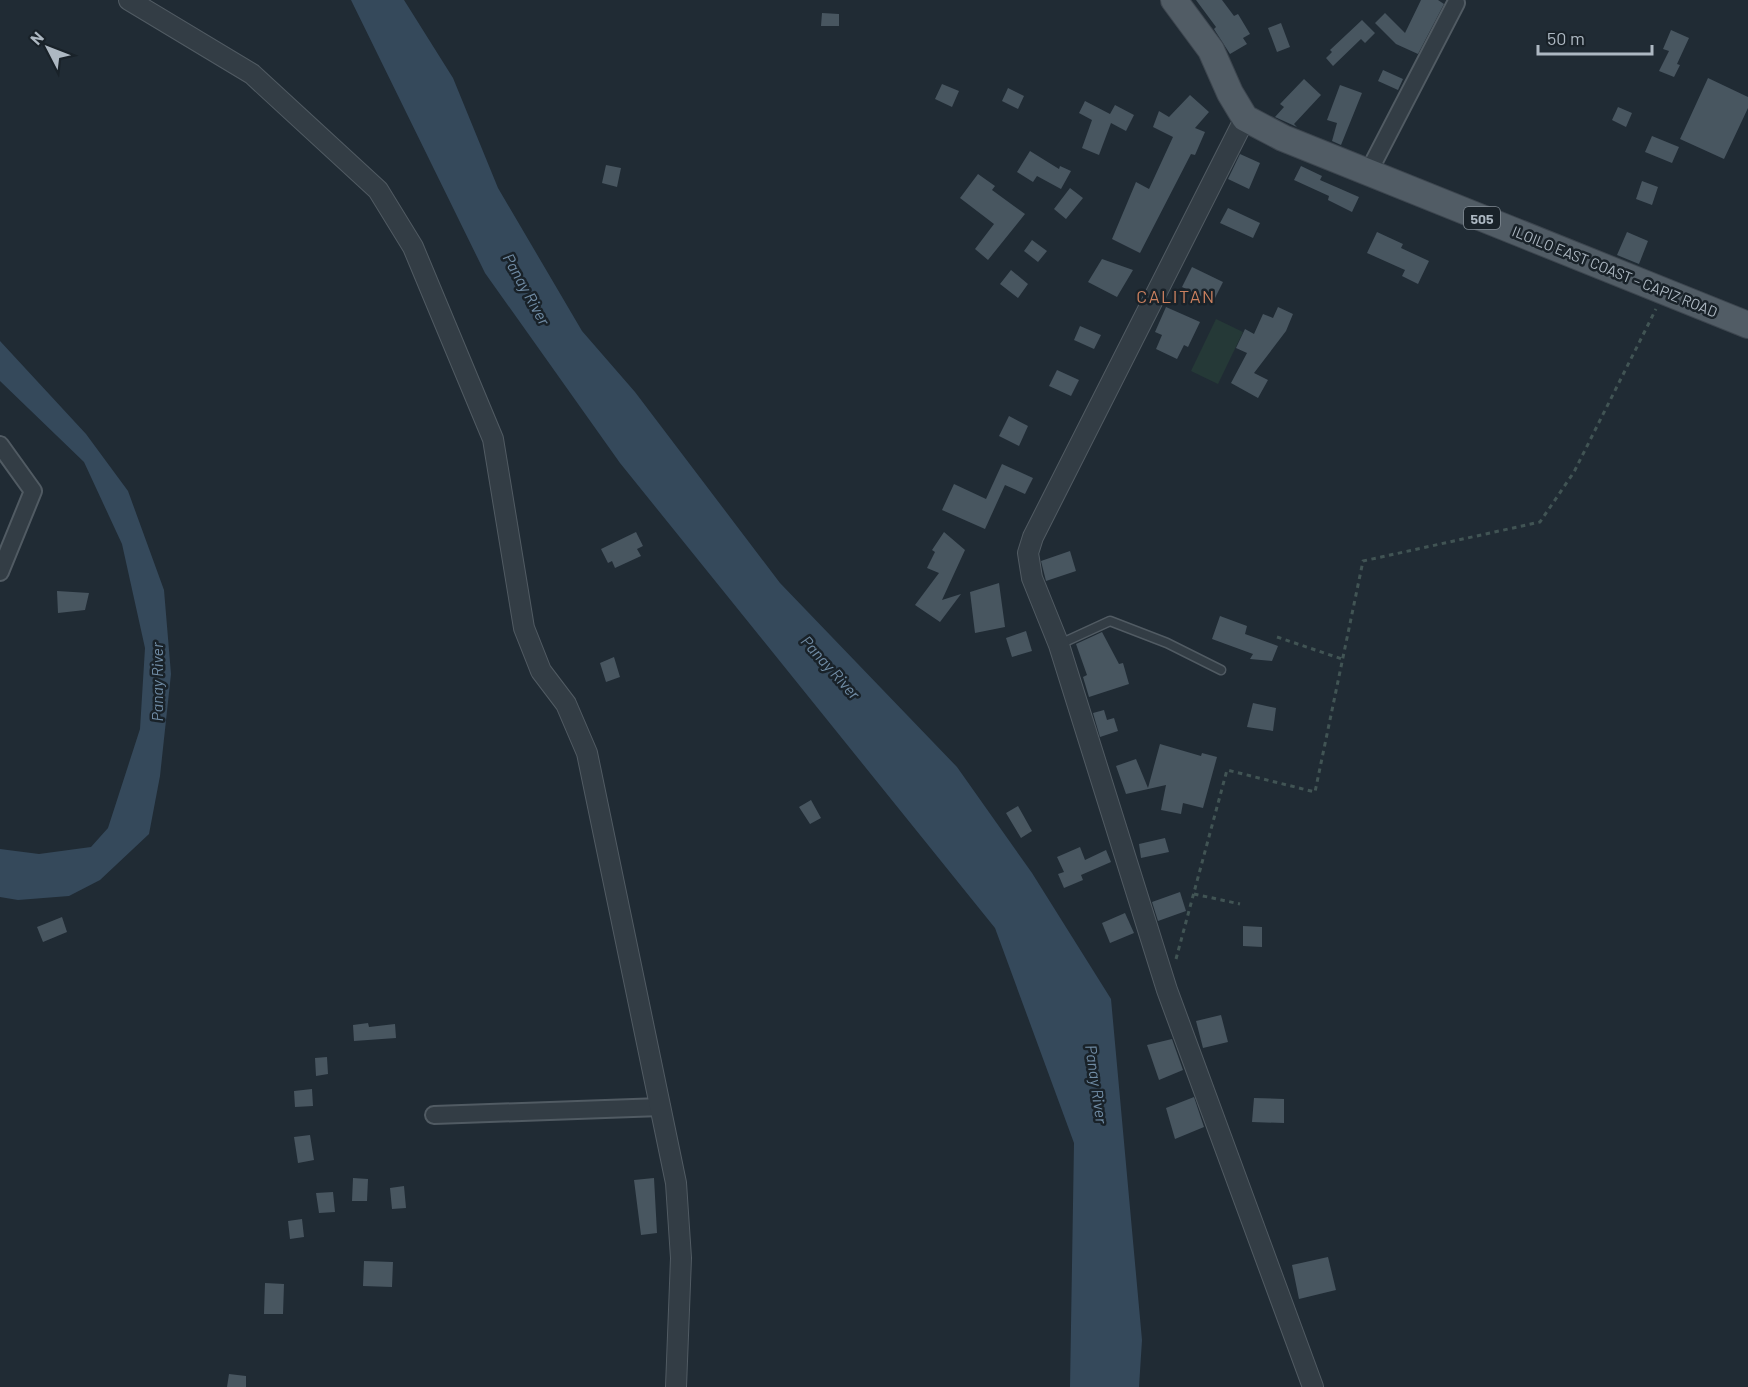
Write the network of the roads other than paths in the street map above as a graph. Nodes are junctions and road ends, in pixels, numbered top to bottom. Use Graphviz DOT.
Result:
graph roads {
  1 [pos="129,0"];
  2 [pos="1174,0"];
  3 [pos="1456,3"];
  4 [pos="1245,118"];
  5 [pos="1369,171"];
  6 [pos="1748,325"];
  7 [pos="0,445"];
  8 [pos="6,538"];
  9 [pos="0,572"];
  10 [pos="1059,645"];
  11 [pos="1221,670"];
  12 [pos="661,1107"];
  13 [pos="434,1115"];
  14 [pos="676,1387"];
  15 [pos="1313,1387"];
  1 -- 12 [label="street"];
  2 -- 4 [label="main road"];
  3 -- 5 [label="street"];
  4 -- 5 [label="main road, ILOILO EAST COAST – CAPIZ ROAD / 505"];
  4 -- 10 [label="street"];
  5 -- 6 [label="main road, ILOILO EAST COAST – CAPIZ ROAD / 505"];
  7 -- 8 [label="street"];
  8 -- 9 [label="street"];
  10 -- 11 [label="lane"];
  10 -- 15 [label="street"];
  12 -- 13 [label="street"];
  12 -- 14 [label="street"];
}
